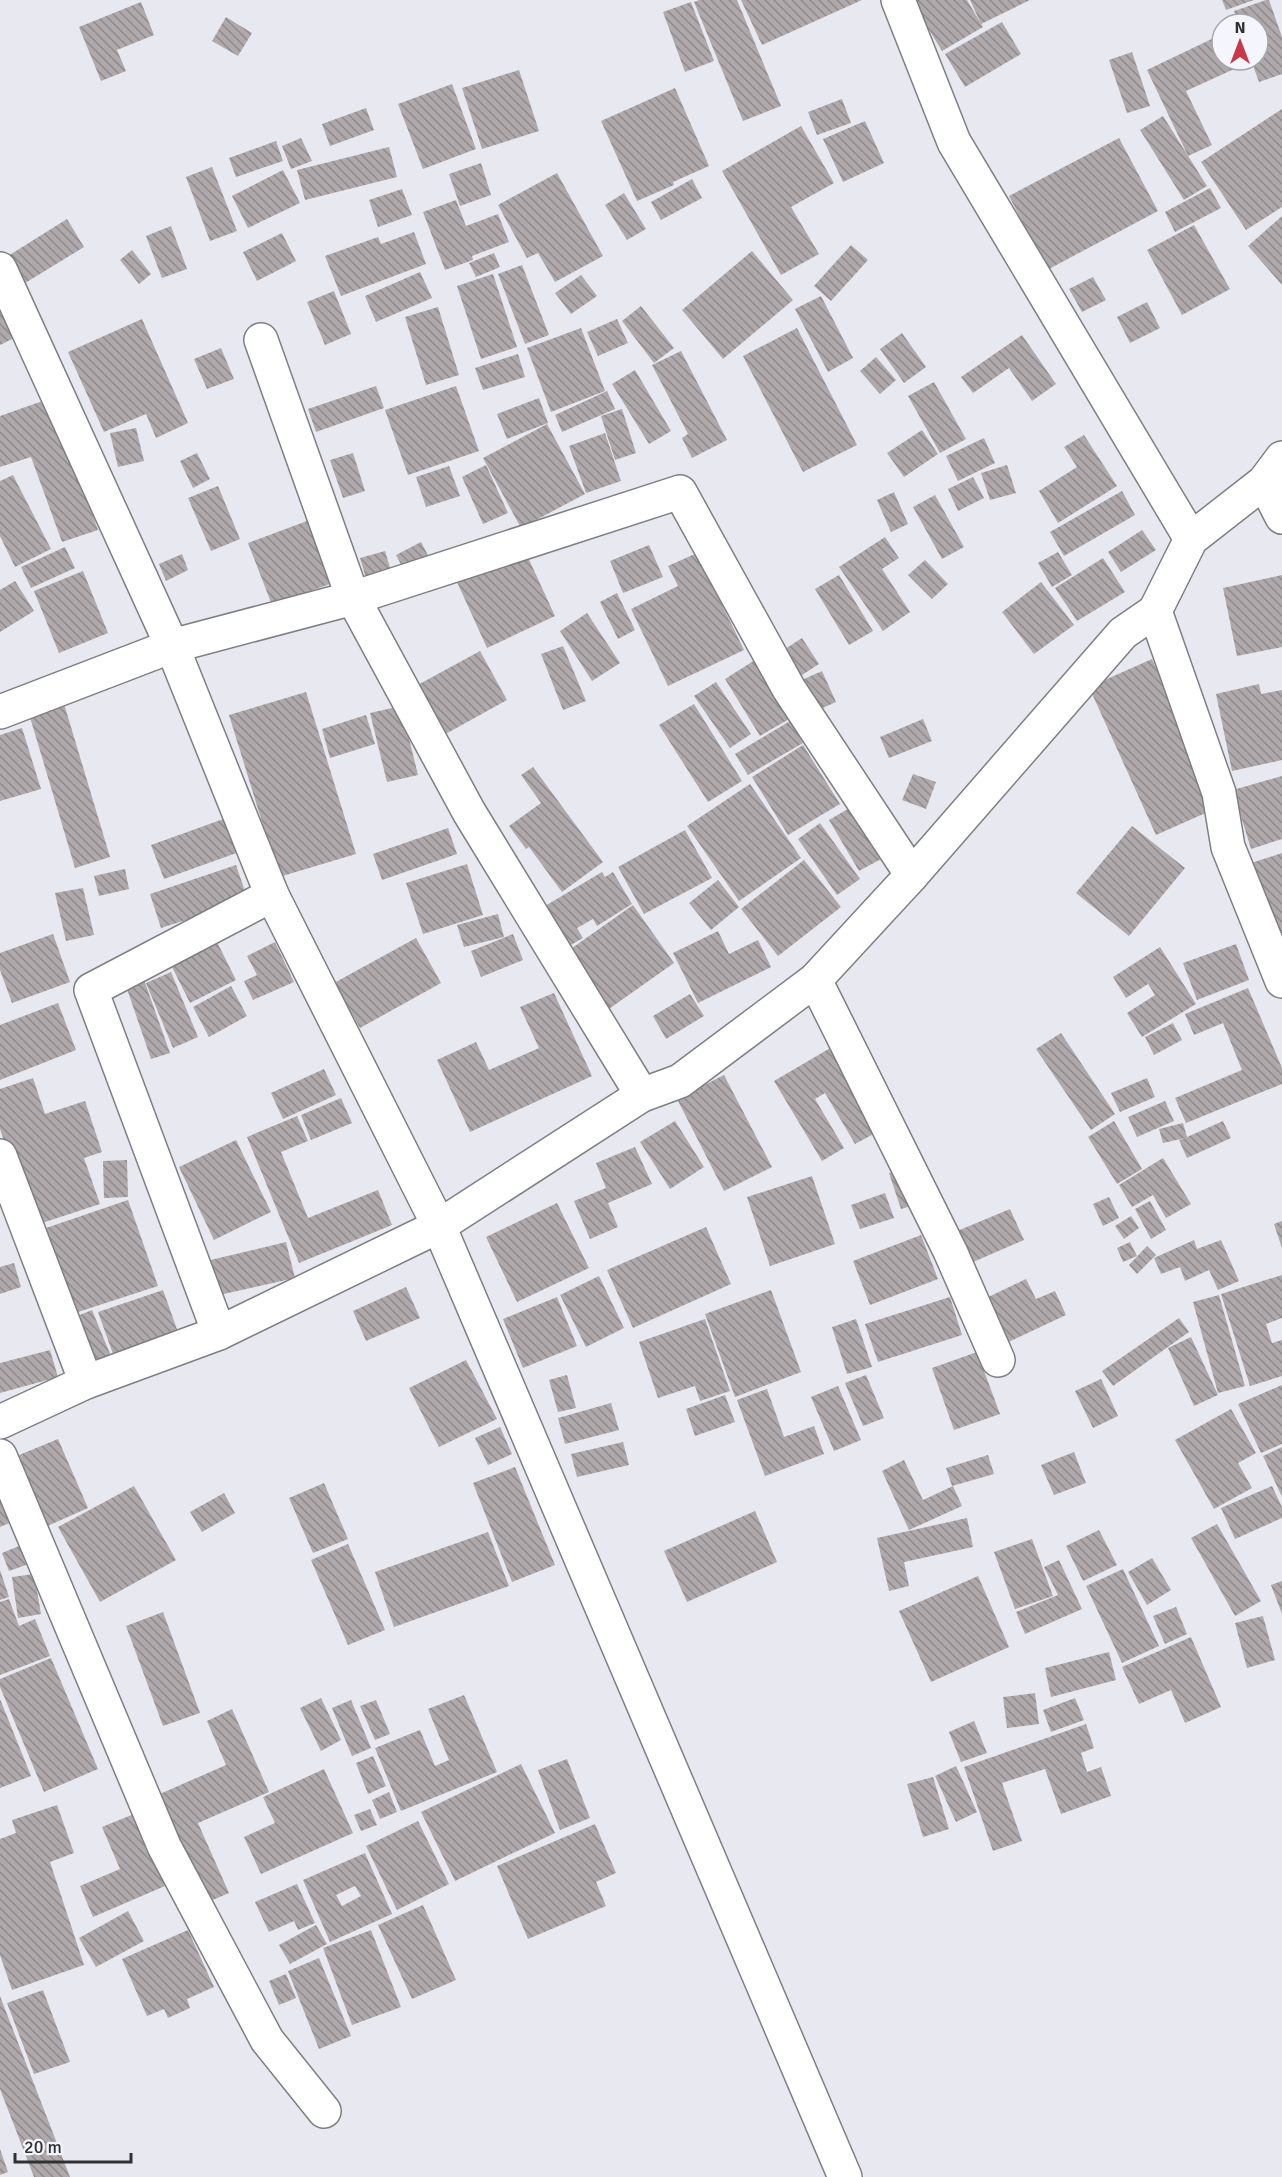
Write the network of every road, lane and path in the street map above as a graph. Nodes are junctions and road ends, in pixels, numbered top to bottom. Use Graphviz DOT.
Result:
graph roads {
  1 [pos="898,0"];
  2 [pos="0,269"];
  3 [pos="261,340"];
  4 [pos="1273,470"];
  5 [pos="1282,517"];
  6 [pos="1191,539"];
  7 [pos="353,598"];
  8 [pos="1155,610"];
  9 [pos="172,646"];
  10 [pos="0,712"];
  11 [pos="912,875"];
  12 [pos="272,895"];
  13 [pos="815,980"];
  14 [pos="1282,981"];
  15 [pos="642,1095"];
  16 [pos="0,1156"];
  17 [pos="439,1226"];
  18 [pos="219,1334"];
  19 [pos="998,1360"];
  20 [pos="86,1382"];
  21 [pos="0,1422"];
  22 [pos="0,1456"];
  23 [pos="324,2111"];
  24 [pos="845,2177"];
  1 -- 6 [label="street"];
  2 -- 9 [label="street"];
  3 -- 7 [label="street"];
  4 -- 5 [label="street"];
  4 -- 6 [label="street"];
  6 -- 8 [label="street"];
  7 -- 9 [label="street"];
  7 -- 11 [label="street"];
  7 -- 15 [label="street"];
  8 -- 11 [label="street"];
  8 -- 14 [label="street"];
  9 -- 10 [label="street"];
  9 -- 12 [label="street"];
  11 -- 13 [label="street"];
  12 -- 17 [label="street"];
  12 -- 18 [label="street"];
  13 -- 15 [label="street"];
  13 -- 19 [label="street"];
  15 -- 17 [label="street"];
  16 -- 20 [label="street"];
  17 -- 18 [label="street"];
  17 -- 24 [label="street"];
  18 -- 20 [label="street"];
  20 -- 21 [label="street"];
  22 -- 23 [label="street"];
}
